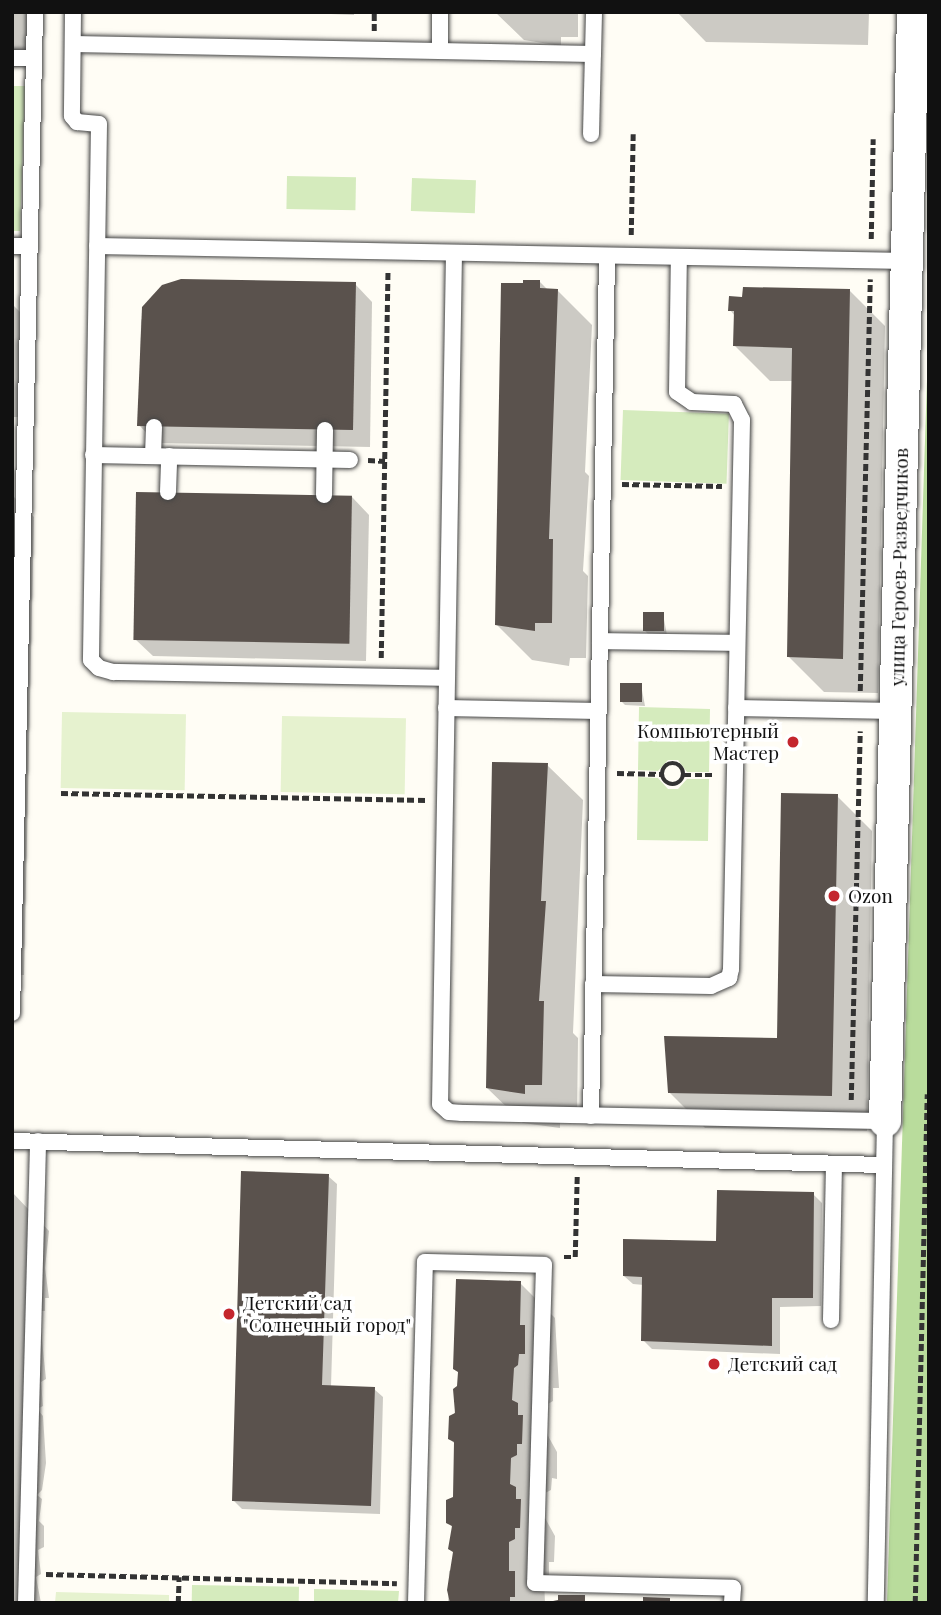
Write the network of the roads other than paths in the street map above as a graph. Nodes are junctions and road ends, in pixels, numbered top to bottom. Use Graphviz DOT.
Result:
graph roads {
  1 [pos="35,12"];
  2 [pos="73,12"];
  3 [pos="440,12"];
  4 [pos="594,12"];
  5 [pos="913,12"];
  6 [pos="72,44"];
  7 [pos="440,51"];
  8 [pos="593,54"];
  9 [pos="12,58"];
  10 [pos="33,58"];
  11 [pos="592,134"];
  12 [pos="12,246"];
  13 [pos="30,246"];
  14 [pos="97,246"];
  15 [pos="454,253"];
  16 [pos="607,256"];
  17 [pos="679,257"];
  18 [pos="907,261"];
  19 [pos="154,427"];
  20 [pos="325,429"];
  21 [pos="20,440"];
  22 [pos="93,455"];
  23 [pos="161,456"];
  24 [pos="325,460"];
  25 [pos="350,460"];
  26 [pos="168,492"];
  27 [pos="324,495"];
  28 [pos="600,641"];
  29 [pos="737,643"];
  30 [pos="446,678"];
  31 [pos="446,708"];
  32 [pos="736,708"];
  33 [pos="598,711"];
  34 [pos="895,711"];
  35 [pos="13,973"];
  36 [pos="593,984"];
  37 [pos="12,1013"];
  38 [pos="591,1116"];
  39 [pos="885,1121"];
  40 [pos="12,1141"];
  41 [pos="38,1141"];
  42 [pos="834,1164"];
  43 [pos="884,1165"];
  44 [pos="831,1320"];
  45 [pos="410,1598"];
  46 [pos="26,1603"];
  47 [pos="732,1603"];
  48 [pos="876,1603"];
  1 -- 10 [label="lane"];
  2 -- 6 [label="lane"];
  3 -- 7 [label="lane"];
  4 -- 8 [label="lane"];
  5 -- 18 [label="street, улица Героев-Разведчиков"];
  6 -- 7 [label="lane"];
  6 -- 14 [label="lane"];
  7 -- 8 [label="lane"];
  8 -- 11 [label="lane"];
  9 -- 10 [label="lane"];
  10 -- 13 [label="lane"];
  12 -- 13 [label="lane"];
  13 -- 21 [label="lane"];
  14 -- 15 [label="lane"];
  14 -- 22 [label="lane"];
  15 -- 16 [label="lane"];
  15 -- 30 [label="lane"];
  16 -- 17 [label="lane"];
  16 -- 28 [label="lane"];
  17 -- 18 [label="lane"];
  17 -- 29 [label="lane"];
  18 -- 34 [label="street, улица Героев-Разведчиков"];
  19 -- 23 [label="lane"];
  20 -- 24 [label="lane"];
  21 -- 35 [label="lane"];
  22 -- 23 [label="lane"];
  22 -- 30 [label="lane"];
  23 -- 24 [label="lane"];
  23 -- 26 [label="lane"];
  24 -- 25 [label="lane"];
  24 -- 27 [label="lane"];
  28 -- 29 [label="lane"];
  28 -- 33 [label="lane"];
  29 -- 32 [label="lane"];
  30 -- 31 [label="lane"];
  31 -- 33 [label="lane"];
  31 -- 38 [label="lane"];
  32 -- 34 [label="lane"];
  32 -- 36 [label="lane"];
  33 -- 36 [label="lane"];
  34 -- 39 [label="street, улица Героев-Разведчиков"];
  35 -- 37 [label="lane"];
  36 -- 38 [label="lane"];
  38 -- 39 [label="lane"];
  39 -- 43 [label="lane"];
  40 -- 41 [label="lane"];
  41 -- 42 [label="lane"];
  41 -- 46 [label="lane"];
  42 -- 43 [label="lane"];
  42 -- 44 [label="lane"];
  43 -- 48 [label="lane"];
  45 -- 47 [label="lane"];
}
